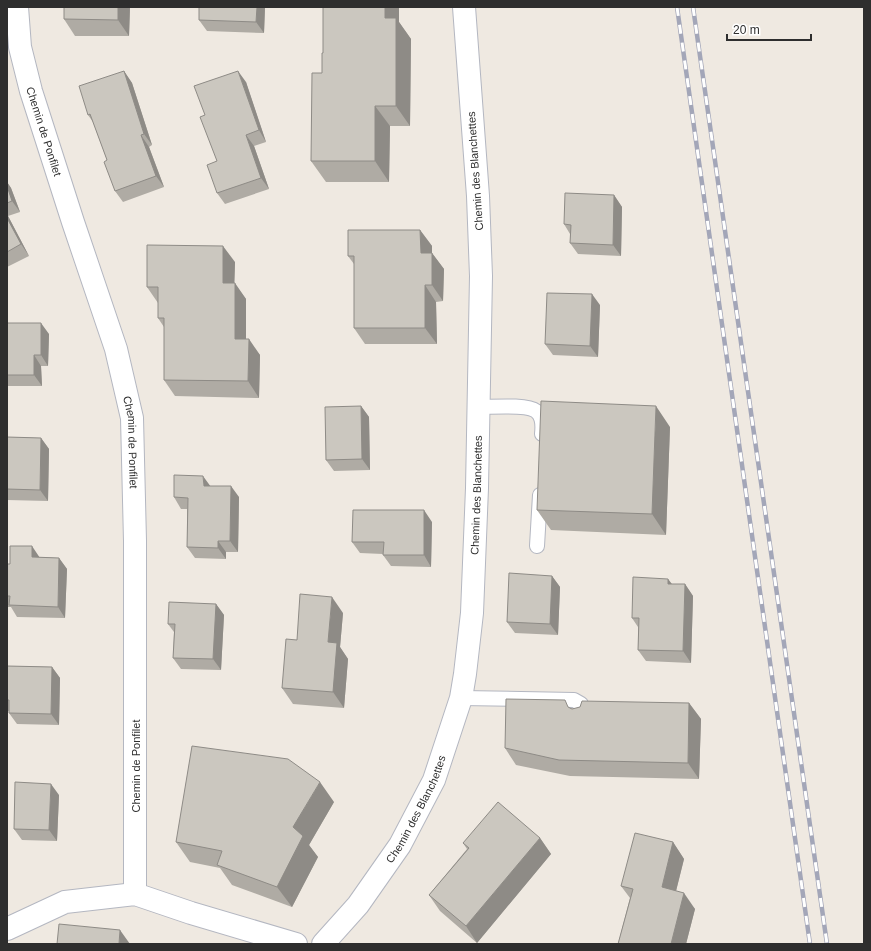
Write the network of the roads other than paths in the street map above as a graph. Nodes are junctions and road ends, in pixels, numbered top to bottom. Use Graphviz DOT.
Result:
graph roads {
  1 [pos="17,7"];
  2 [pos="464,7"];
  3 [pos="480,407"];
  4 [pos="542,447"];
  5 [pos="540,485"];
  6 [pos="537,546"];
  7 [pos="461,698"];
  8 [pos="585,717"];
  9 [pos="135,894"];
  10 [pos="7,929"];
  11 [pos="296,944"];
  12 [pos="323,944"];
  1 -- 9 [label="street, Chemin de Ponfilet"];
  2 -- 3 [label="street, Chemin des Blanchettes"];
  3 -- 4 [label="lane"];
  3 -- 7 [label="street, Chemin des Blanchettes"];
  5 -- 6 [label="lane"];
  7 -- 8 [label="lane"];
  7 -- 12 [label="street, Chemin des Blanchettes"];
  9 -- 10 [label="street"];
  9 -- 11 [label="street"];
}
